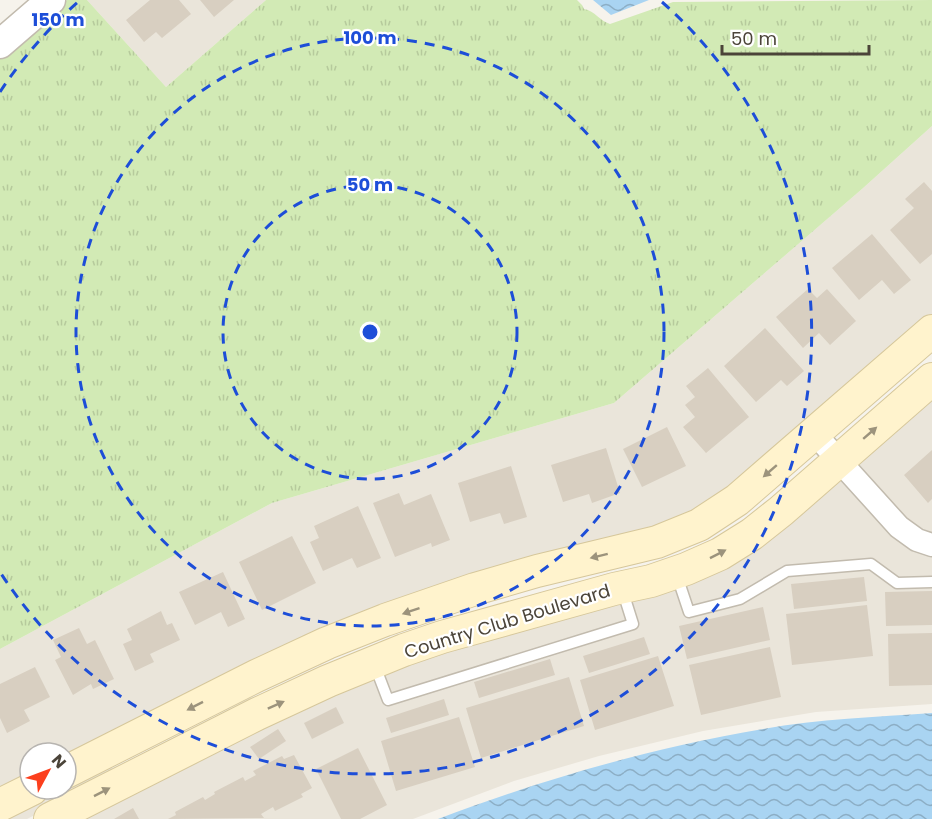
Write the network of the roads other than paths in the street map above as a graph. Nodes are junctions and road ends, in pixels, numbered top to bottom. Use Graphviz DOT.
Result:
graph roads {
  1 [pos="51,0"];
  2 [pos="0,44"];
  3 [pos="932,331"];
  4 [pos="932,379"];
  5 [pos="814,433"];
  6 [pos="839,460"];
  7 [pos="932,545"];
  8 [pos="676,573"];
  9 [pos="932,582"];
  10 [pos="622,587"];
  11 [pos="298,657"];
  12 [pos="374,663"];
  13 [pos="311,689"];
  14 [pos="114,747"];
  15 [pos="78,766"];
  16 [pos="130,778"];
  17 [pos="18,796"];
  18 [pos="0,805"];
  19 [pos="50,819"];
  1 -- 2 [label="street"];
  3 -- 5 [label="main road, Country Club Boulevard"];
  6 -- 4 [label="main road, Country Club Boulevard, one-way"];
  5 -- 6 [label="street"];
  5 -- 11 [label="main road, Country Club Boulevard, one-way"];
  6 -- 7 [label="street"];
  8 -- 6 [label="main road, Country Club Boulevard, one-way"];
  8 -- 9 [label="lane"];
  8 -- 10 [label="main road, Country Club Boulevard"];
  10 -- 12 [label="main road, Country Club Boulevard"];
  10 -- 12 [label="lane"];
  11 -- 13 [label="main road"];
  11 -- 14 [label="main road, Country Club Boulevard, one-way"];
  12 -- 13 [label="main road, Country Club Boulevard"];
  16 -- 13 [label="main road, Country Club Boulevard, one-way"];
  14 -- 15 [label="main road, Country Club Boulevard"];
  14 -- 16 [label="main road"];
  19 -- 16 [label="main road, Country Club Boulevard, one-way"];
  17 -- 18 [label="main road"];
}
